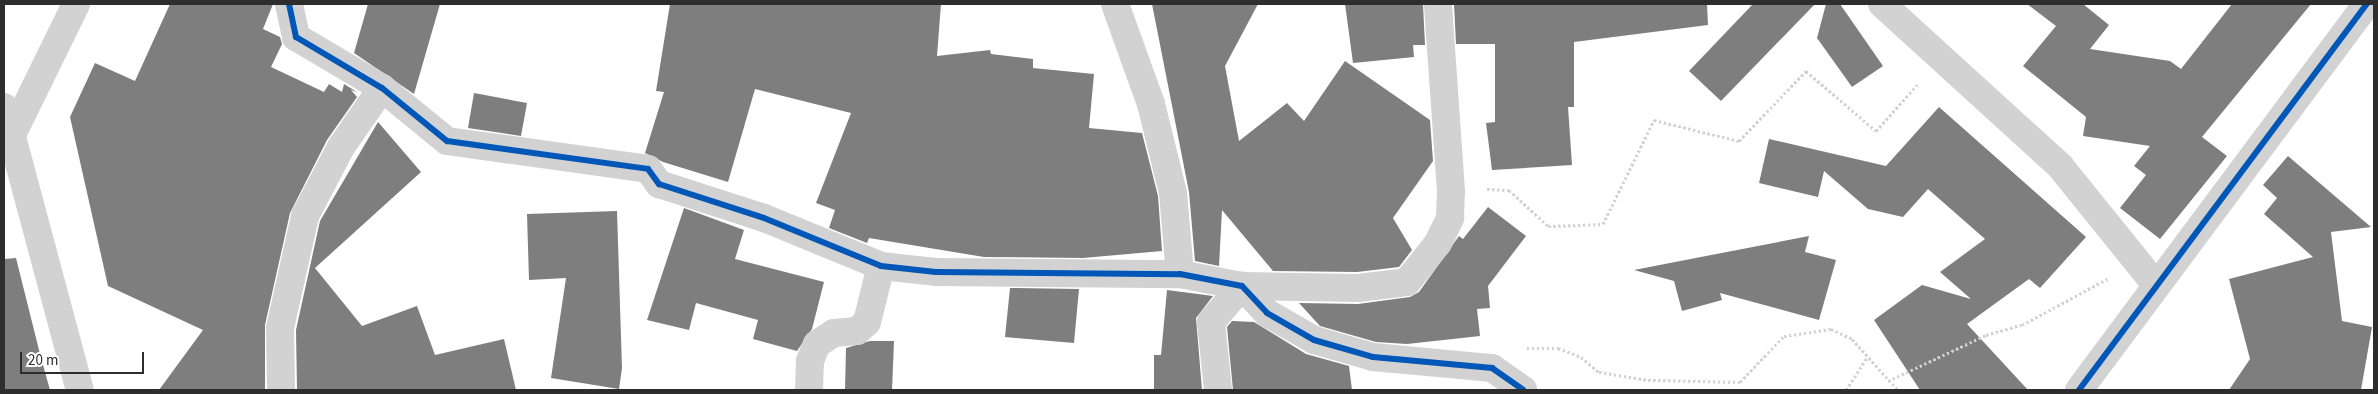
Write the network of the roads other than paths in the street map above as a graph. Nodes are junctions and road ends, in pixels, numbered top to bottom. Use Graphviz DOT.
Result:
graph roads {
  1 [pos="76,4"];
  2 [pos="289,4"];
  3 [pos="1116,4"];
  4 [pos="1438,4"];
  5 [pos="1882,4"];
  6 [pos="2367,4"];
  7 [pos="382,88"];
  8 [pos="4,107"];
  9 [pos="8,144"];
  10 [pos="882,266"];
  11 [pos="1180,274"];
  12 [pos="2156,285"];
  13 [pos="1242,286"];
  14 [pos="80,390"];
  15 [pos="281,390"];
  16 [pos="808,390"];
  17 [pos="1218,390"];
  18 [pos="1523,390"];
  19 [pos="2078,390"];
  1 -- 9 [label="street"];
  2 -- 7 [label="street"];
  3 -- 11 [label="street"];
  4 -- 13 [label="street"];
  5 -- 12 [label="street"];
  6 -- 12 [label="street"];
  7 -- 10 [label="street"];
  7 -- 15 [label="street"];
  8 -- 9 [label="street"];
  9 -- 14 [label="street"];
  10 -- 11 [label="street"];
  10 -- 16 [label="street"];
  11 -- 13 [label="street"];
  12 -- 19 [label="street"];
  13 -- 17 [label="street"];
  13 -- 18 [label="street"];
}
